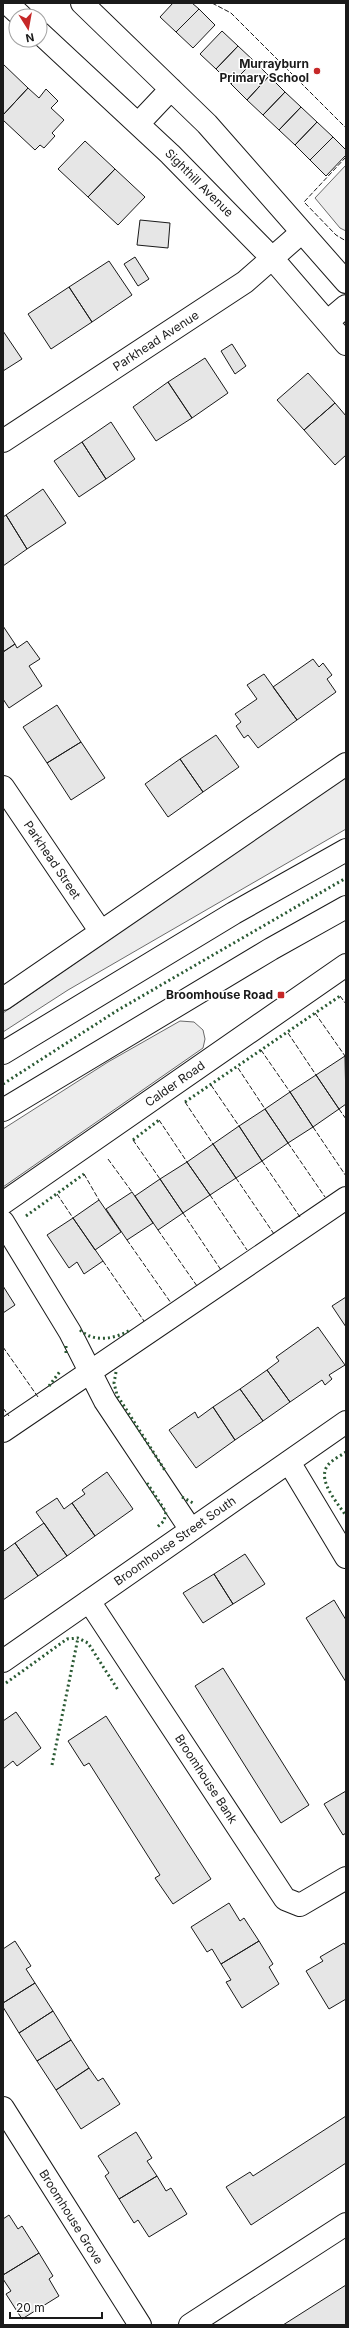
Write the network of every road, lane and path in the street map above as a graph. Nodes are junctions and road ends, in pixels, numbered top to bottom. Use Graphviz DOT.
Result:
graph roads {
  1 [pos="82,3"];
  2 [pos="48,40"];
  3 [pos="171,89"];
  4 [pos="138,124"];
  5 [pos="302,232"];
  6 [pos="272,258"];
  7 [pos="346,282"];
  8 [pos="346,306"];
  9 [pos="327,322"];
  10 [pos="346,344"];
  11 [pos="3,442"];
  12 [pos="346,764"];
  13 [pos="3,787"];
  14 [pos="346,850"];
  15 [pos="346,907"];
  16 [pos="101,932"];
  17 [pos="346,965"];
  18 [pos="3,1000"];
  19 [pos="3,1053"];
  20 [pos="3,1110"];
  21 [pos="346,1198"];
  22 [pos="3,1203"];
  23 [pos="3,1222"];
  24 [pos="90,1371"];
  25 [pos="346,1422"];
  26 [pos="3,1431"];
  27 [pos="289,1462"];
  28 [pos="191,1530"];
  29 [pos="346,1557"];
  30 [pos="89,1601"];
  31 [pos="3,1661"];
  32 [pos="346,1878"];
  33 [pos="3,2108"];
  34 [pos="346,2224"];
  35 [pos="140,2325"];
  36 [pos="190,2325"];
  1 -- 3 [label="street"];
  2 -- 4 [label="street, Sighthill Avenue"];
  3 -- 4 [label="street"];
  3 -- 5 [label="street"];
  4 -- 6 [label="street, Sighthill Avenue"];
  5 -- 6 [label="street, Parkhead Avenue"];
  5 -- 7 [label="street"];
  6 -- 9 [label="street, Sighthill Avenue"];
  6 -- 11 [label="street, Parkhead Avenue"];
  8 -- 9 [label="street"];
  9 -- 10 [label="street, Sighthill Avenue"];
  12 -- 16 [label="street"];
  13 -- 16 [label="street, Parkhead Street"];
  14 -- 19 [label="street"];
  15 -- 20 [label="street"];
  16 -- 18 [label="street"];
  17 -- 22 [label="street, Calder Road"];
  21 -- 24 [label="street"];
  23 -- 24 [label="street"];
  24 -- 26 [label="street"];
  24 -- 28 [label="street"];
  25 -- 27 [label="street, Broomhouse Street South"];
  27 -- 28 [label="street, Broomhouse Street South"];
  27 -- 29 [label="street"];
  28 -- 30 [label="street, Broomhouse Street South"];
  30 -- 31 [label="street, Broomhouse Street South"];
  30 -- 32 [label="street, Broomhouse Bank"];
  33 -- 35 [label="street, Broomhouse Grove"];
  34 -- 36 [label="street"];
}
